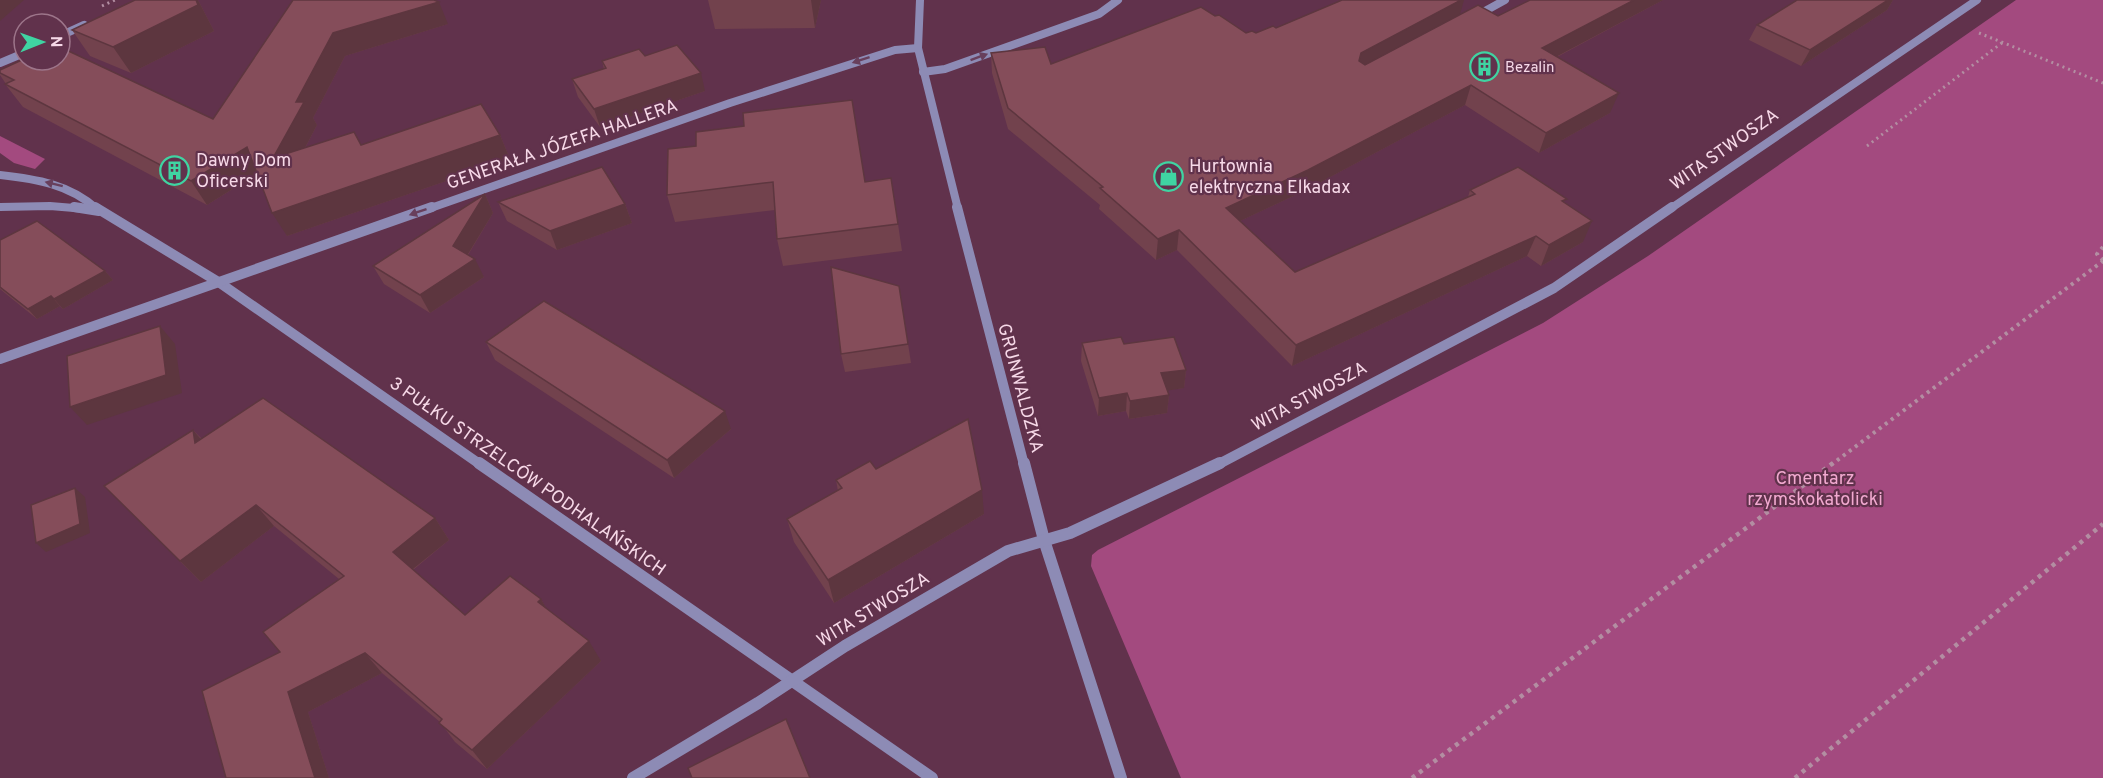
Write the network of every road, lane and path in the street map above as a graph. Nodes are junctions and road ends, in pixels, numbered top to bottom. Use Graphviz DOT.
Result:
graph roads {
  1 [pos="920,0"];
  2 [pos="1118,0"];
  3 [pos="1505,0"];
  4 [pos="1977,0"];
  5 [pos="1948,20"];
  6 [pos="89,22"];
  7 [pos="1463,22"];
  8 [pos="72,30"];
  9 [pos="2003,42"];
  10 [pos="918,48"];
  11 [pos="923,72"];
  12 [pos="2103,83"];
  13 [pos="1867,146"];
  14 [pos="0,175"];
  15 [pos="0,207"];
  16 [pos="99,211"];
  17 [pos="2103,247"];
  18 [pos="2103,260"];
  19 [pos="220,283"];
  20 [pos="0,359"];
  21 [pos="2103,524"];
  22 [pos="1044,540"];
  23 [pos="791,681"];
  24 [pos="633,778"];
  25 [pos="932,778"];
  26 [pos="1121,778"];
  27 [pos="1412,778"];
  28 [pos="1795,778"];
  1 -- 10 [label="street, GRUNWALDZKA"];
  11 -- 2 [label="street, one-way"];
  3 -- 7 [label="street"];
  4 -- 5 [label="street, WITA STWOSZA"];
  5 -- 9 [label="path"];
  5 -- 22 [label="street, WITA STWOSZA"];
  6 -- 8 [label="street"];
  9 -- 12 [label="path"];
  9 -- 13 [label="path"];
  10 -- 11 [label="street, GRUNWALDZKA"];
  10 -- 19 [label="street, GENERAŁA JÓZEFA HALLERA, one-way"];
  11 -- 22 [label="street, GRUNWALDZKA"];
  16 -- 14 [label="street, 3 PUŁKU STRZELCÓW PODHALAŃSKICH, one-way"];
  15 -- 16 [label="street, 3 PUŁKU STRZELCÓW PODHALAŃSKICH"];
  16 -- 19 [label="street, 3 PUŁKU STRZELCÓW PODHALAŃSKICH"];
  17 -- 18 [label="path"];
  18 -- 27 [label="path"];
  19 -- 20 [label="street, GENERAŁA JÓZEFA HALLERA"];
  19 -- 23 [label="street, 3 PUŁKU STRZELCÓW PODHALAŃSKICH"];
  21 -- 28 [label="path"];
  22 -- 23 [label="street, WITA STWOSZA"];
  22 -- 26 [label="street, GRUNWALDZKA"];
  23 -- 24 [label="street, WITA STWOSZA"];
  23 -- 25 [label="street, 3 PUŁKU STRZELCÓW PODHALAŃSKICH"];
}
